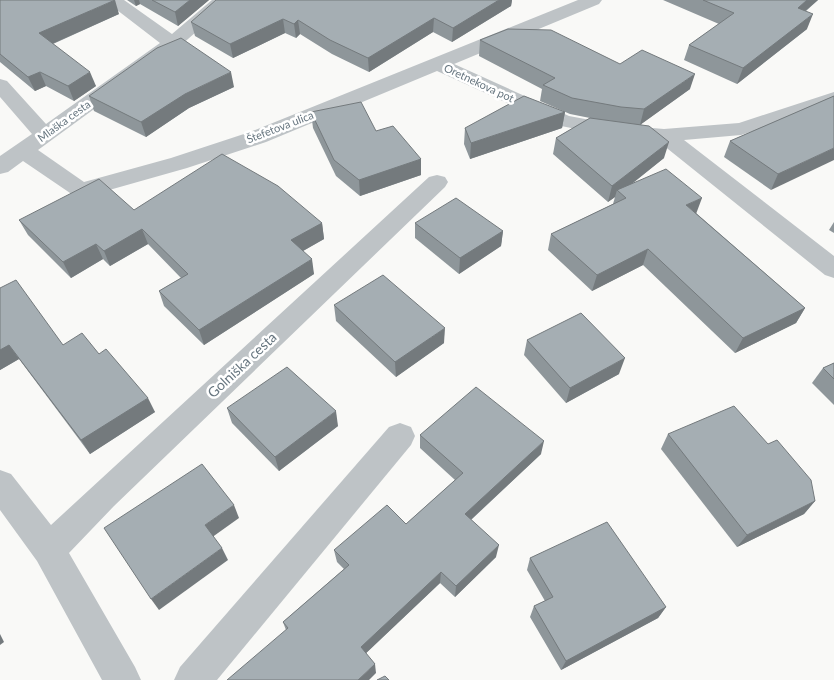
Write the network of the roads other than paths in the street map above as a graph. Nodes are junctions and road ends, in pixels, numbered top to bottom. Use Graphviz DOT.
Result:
graph roads {
  1 [pos="114,0"];
  2 [pos="223,0"];
  3 [pos="593,0"];
  4 [pos="172,43"];
  5 [pos="438,64"];
  6 [pos="0,85"];
  7 [pos="834,98"];
  8 [pos="44,135"];
  9 [pos="664,135"];
  10 [pos="24,151"];
  11 [pos="0,167"];
  12 [pos="437,182"];
  13 [pos="834,269"];
  14 [pos="400,436"];
  15 [pos="0,484"];
  16 [pos="49,550"];
  17 [pos="122,680"];
  18 [pos="193,680"];
  1 -- 4 [label="street"];
  2 -- 4 [label="street, Mlaška cesta"];
  3 -- 5 [label="street, Štefetova ulica"];
  4 -- 8 [label="street, Mlaška cesta"];
  5 -- 9 [label="street, Oretnekova pot"];
  5 -- 10 [label="street, Štefetova ulica"];
  6 -- 8 [label="street"];
  7 -- 9 [label="street, Oretnekova pot"];
  8 -- 10 [label="street, Mlaška cesta"];
  9 -- 13 [label="street"];
  10 -- 11 [label="street, Mlaška cesta"];
  12 -- 16 [label="street, Golniška cesta"];
  14 -- 18 [label="street"];
  15 -- 16 [label="street"];
  16 -- 17 [label="street"];
}
